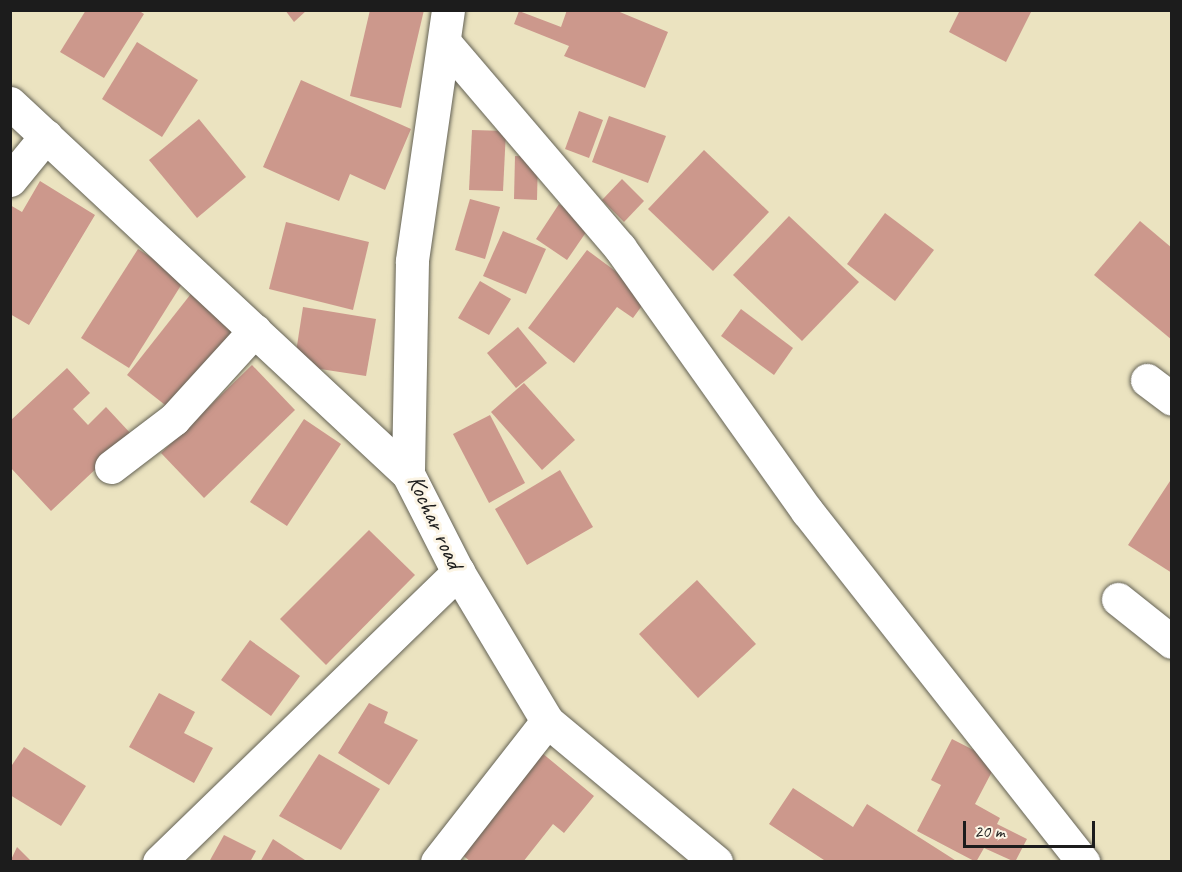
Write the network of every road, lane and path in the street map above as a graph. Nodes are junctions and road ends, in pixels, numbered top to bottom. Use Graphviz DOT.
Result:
graph roads {
  1 [pos="448,10"];
  2 [pos="445,43"];
  3 [pos="10,103"];
  4 [pos="46,136"];
  5 [pos="10,180"];
  6 [pos="255,330"];
  7 [pos="111,467"];
  8 [pos="408,474"];
  9 [pos="458,572"];
  10 [pos="1118,599"];
  11 [pos="1172,642"];
  12 [pos="547,721"];
  13 [pos="159,861"];
  14 [pos="438,861"];
  15 [pos="716,861"];
  16 [pos="1083,861"];
  1 -- 2 [label="street, Kochar road"];
  2 -- 8 [label="street, Kochar road"];
  2 -- 16 [label="street"];
  3 -- 4 [label="street"];
  4 -- 5 [label="street"];
  4 -- 6 [label="street"];
  6 -- 7 [label="street"];
  6 -- 8 [label="street"];
  8 -- 9 [label="street, Kochar road"];
  9 -- 12 [label="street, Kochar road"];
  9 -- 13 [label="street"];
  10 -- 11 [label="street"];
  12 -- 14 [label="street"];
  12 -- 15 [label="street, Kochar road"];
}
